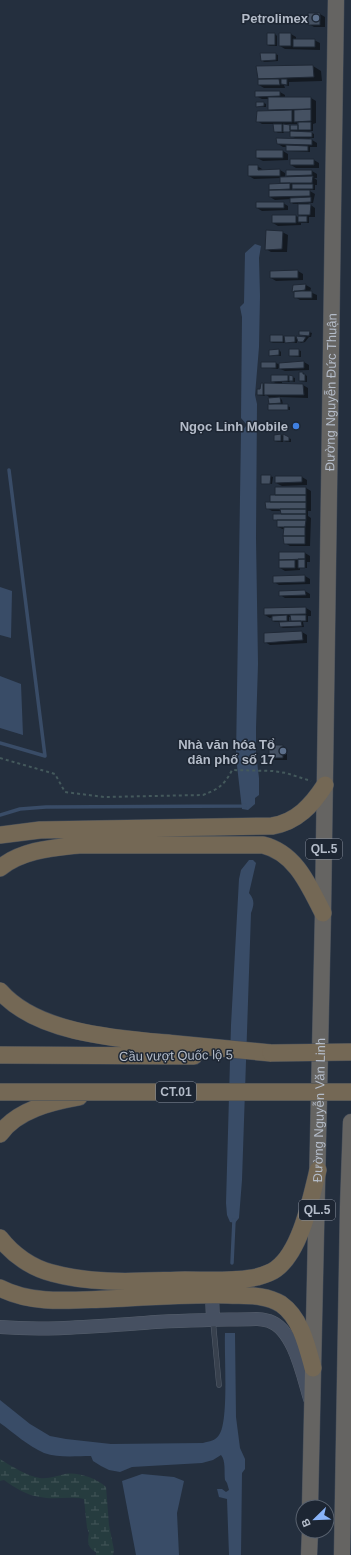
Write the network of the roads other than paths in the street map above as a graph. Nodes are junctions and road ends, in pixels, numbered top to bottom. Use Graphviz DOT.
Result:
graph roads {
  1 [pos="336,0"];
  2 [pos="326,785"];
  3 [pos="0,834"];
  4 [pos="0,868"];
  5 [pos="323,913"];
  6 [pos="0,991"];
  7 [pos="351,1052"];
  8 [pos="270,1053"];
  9 [pos="0,1055"];
  10 [pos="0,1092"];
  11 [pos="192,1092"];
  12 [pos="351,1092"];
  13 [pos="351,1122"];
  14 [pos="0,1134"];
  15 [pos="318,1170"];
  16 [pos="0,1238"];
  17 [pos="0,1288"];
  18 [pos="212,1295"];
  19 [pos="213,1320"];
  20 [pos="0,1327"];
  21 [pos="313,1368"];
  22 [pos="219,1385"];
  23 [pos="312,1407"];
  24 [pos="310,1499"];
  25 [pos="310,1539"];
  26 [pos="309,1555"];
  27 [pos="342,1555"];
  1 -- 2 [label="highway, Đường Nguyễn Đức Thuận / QL.5"];
  2 -- 3 [label="highway"];
  2 -- 5 [label="highway, Đường Nguyễn Văn Linh / QL.5"];
  4 -- 5 [label="highway"];
  5 -- 15 [label="highway, Đường Nguyễn Văn Linh / QL.5"];
  6 -- 8 [label="highway"];
  7 -- 8 [label="highway, Cầu vượt Quốc lộ 5, bridge"];
  8 -- 9 [label="highway, Cầu vượt Quốc lộ 5"];
  10 -- 11 [label="highway, CT.01, bridge"];
  11 -- 12 [label="highway, CT.01, bridge"];
  11 -- 14 [label="highway, bridge"];
  13 -- 27 [label="highway, QL.5"];
  15 -- 16 [label="highway"];
  15 -- 21 [label="highway, Đường Nguyễn Văn Linh / QL.5"];
  17 -- 18 [label="highway"];
  18 -- 19 [label="main road"];
  18 -- 21 [label="highway"];
  19 -- 20 [label="main road"];
  19 -- 22 [label="lane"];
  19 -- 23 [label="main road"];
  21 -- 23 [label="highway, Đường Nguyễn Văn Linh / QL.5"];
  23 -- 24 [label="highway, Đường Nguyễn Văn Linh / QL.5"];
  25 -- 26 [label="highway"];
}
